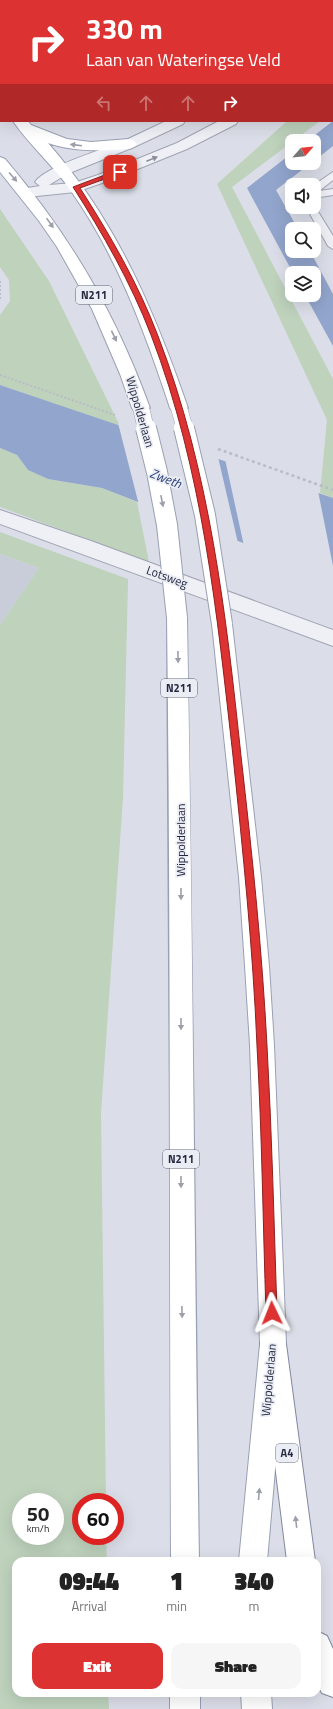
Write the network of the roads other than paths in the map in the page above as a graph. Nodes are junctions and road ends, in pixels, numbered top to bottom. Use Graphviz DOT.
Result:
graph roads {
  1 [pos="21,122"];
  2 [pos="21,122"];
  3 [pos="176,122"];
  4 [pos="228,122"];
  5 [pos="129,144"];
  6 [pos="0,162"];
  7 [pos="62,171"];
  8 [pos="333,175"];
  9 [pos="321,184"];
  10 [pos="76,187"];
  11 [pos="27,192"];
  12 [pos="333,192"];
  13 [pos="321,194"];
  14 [pos="315,214"];
  15 [pos="333,246"];
  16 [pos="0,517"];
  17 [pos="333,638"];
  18 [pos="273,1344"];
  19 [pos="185,1557"];
  20 [pos="253,1557"];
  21 [pos="300,1557"];
  22 [pos="321,1656"];
  23 [pos="333,1682"];
  24 [pos="185,1697"];
  25 [pos="256,1697"];
  26 [pos="185,1709"];
  27 [pos="257,1709"];
  5 -- 1 [label="main road, one-way"];
  2 -- 7 [label="main road, Wippolderlaan"];
  3 -- 5 [label="street"];
  10 -- 4 [label="street, one-way"];
  5 -- 7 [label="street"];
  6 -- 11 [label="main road, Wippolderlaan / N211, one-way"];
  7 -- 10 [label="main road, Wippolderlaan"];
  7 -- 11 [label="street"];
  8 -- 9 [label="lane"];
  10 -- 11 [label="street"];
  10 -- 18 [label="main road, Wippolderlaan, bridge"];
  11 -- 19 [label="main road, Wippolderlaan / N211, one-way, bridge"];
  12 -- 13 [label="lane"];
  14 -- 15 [label="lane"];
  16 -- 17 [label="street, Lotsweg"];
  20 -- 18 [label="main road, Wippolderlaan, one-way"];
  21 -- 18 [label="main road, A4, one-way"];
  22 -- 23 [label="main road"];
  24 -- 26 [label="main road"];
  25 -- 27 [label="main road"];
}
